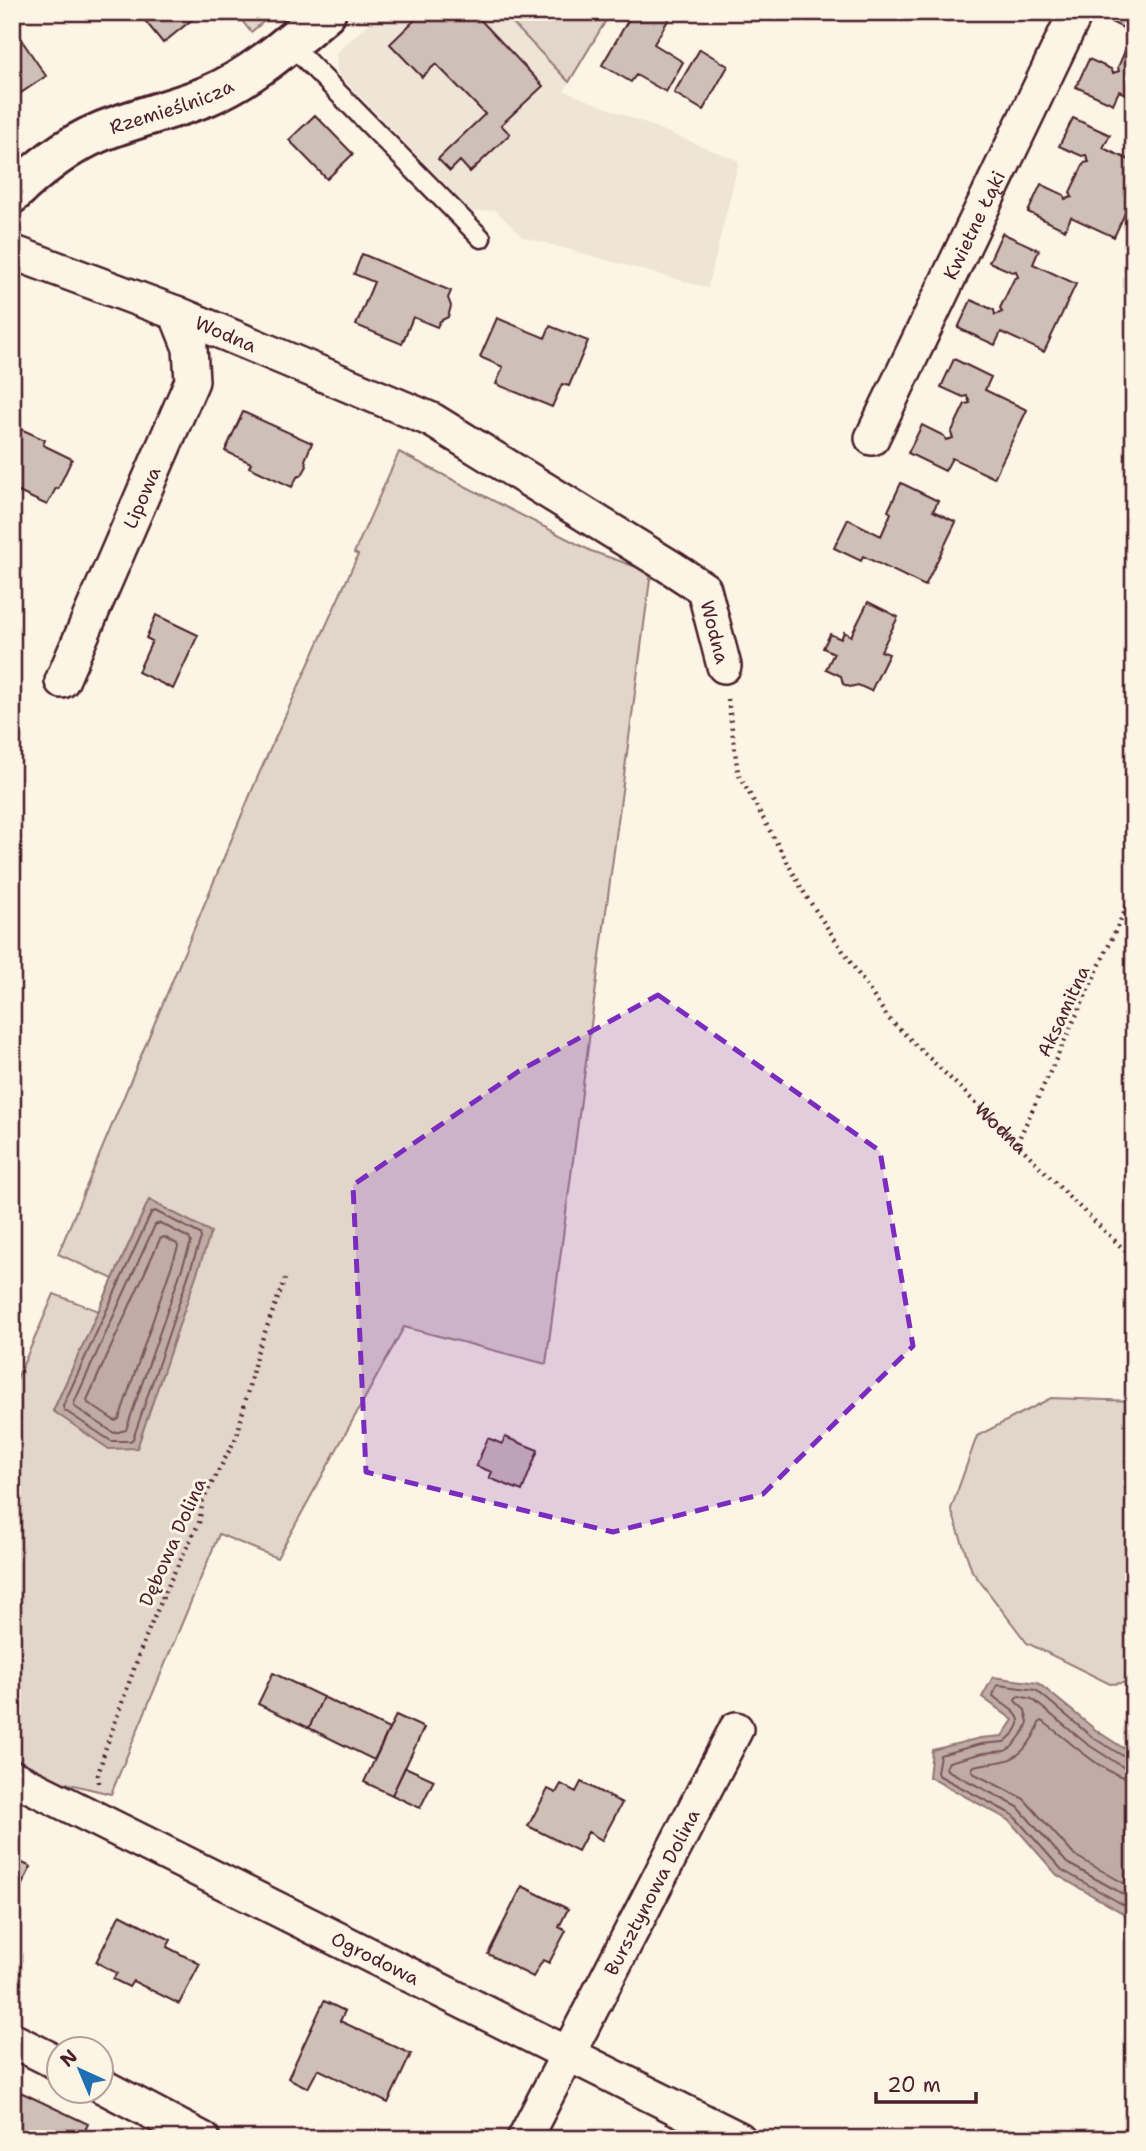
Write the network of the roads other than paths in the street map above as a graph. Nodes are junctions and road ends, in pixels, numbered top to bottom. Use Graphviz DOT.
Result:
graph roads {
  1 [pos="326,12"];
  2 [pos="1076,12"];
  3 [pos="289,43"];
  4 [pos="12,194"];
  5 [pos="481,239"];
  6 [pos="12,252"];
  7 [pos="176,313"];
  8 [pos="872,438"];
  9 [pos="724,666"];
  10 [pos="62,681"];
  11 [pos="736,1729"];
  12 [pos="12,1777"];
  13 [pos="12,2040"];
  14 [pos="567,2053"];
  15 [pos="46,2057"];
  16 [pos="116,2093"];
  17 [pos="203,2139"];
  18 [pos="524,2139"];
  19 [pos="739,2139"];
  1 -- 3 [label="street, Rzemieślnicza"];
  2 -- 8 [label="street, Kwietne Łąki"];
  3 -- 4 [label="street, Rzemieślnicza"];
  3 -- 5 [label="lane"];
  6 -- 7 [label="street, Wodna"];
  7 -- 9 [label="street, Wodna"];
  7 -- 10 [label="street, Lipowa"];
  11 -- 14 [label="street, Bursztynowa Dolina"];
  12 -- 14 [label="street, Ogrodowa"];
  13 -- 15 [label="street"];
  14 -- 18 [label="street, Bursztynowa Dolina"];
  14 -- 19 [label="street, Ogrodowa"];
  16 -- 17 [label="street"];
}
